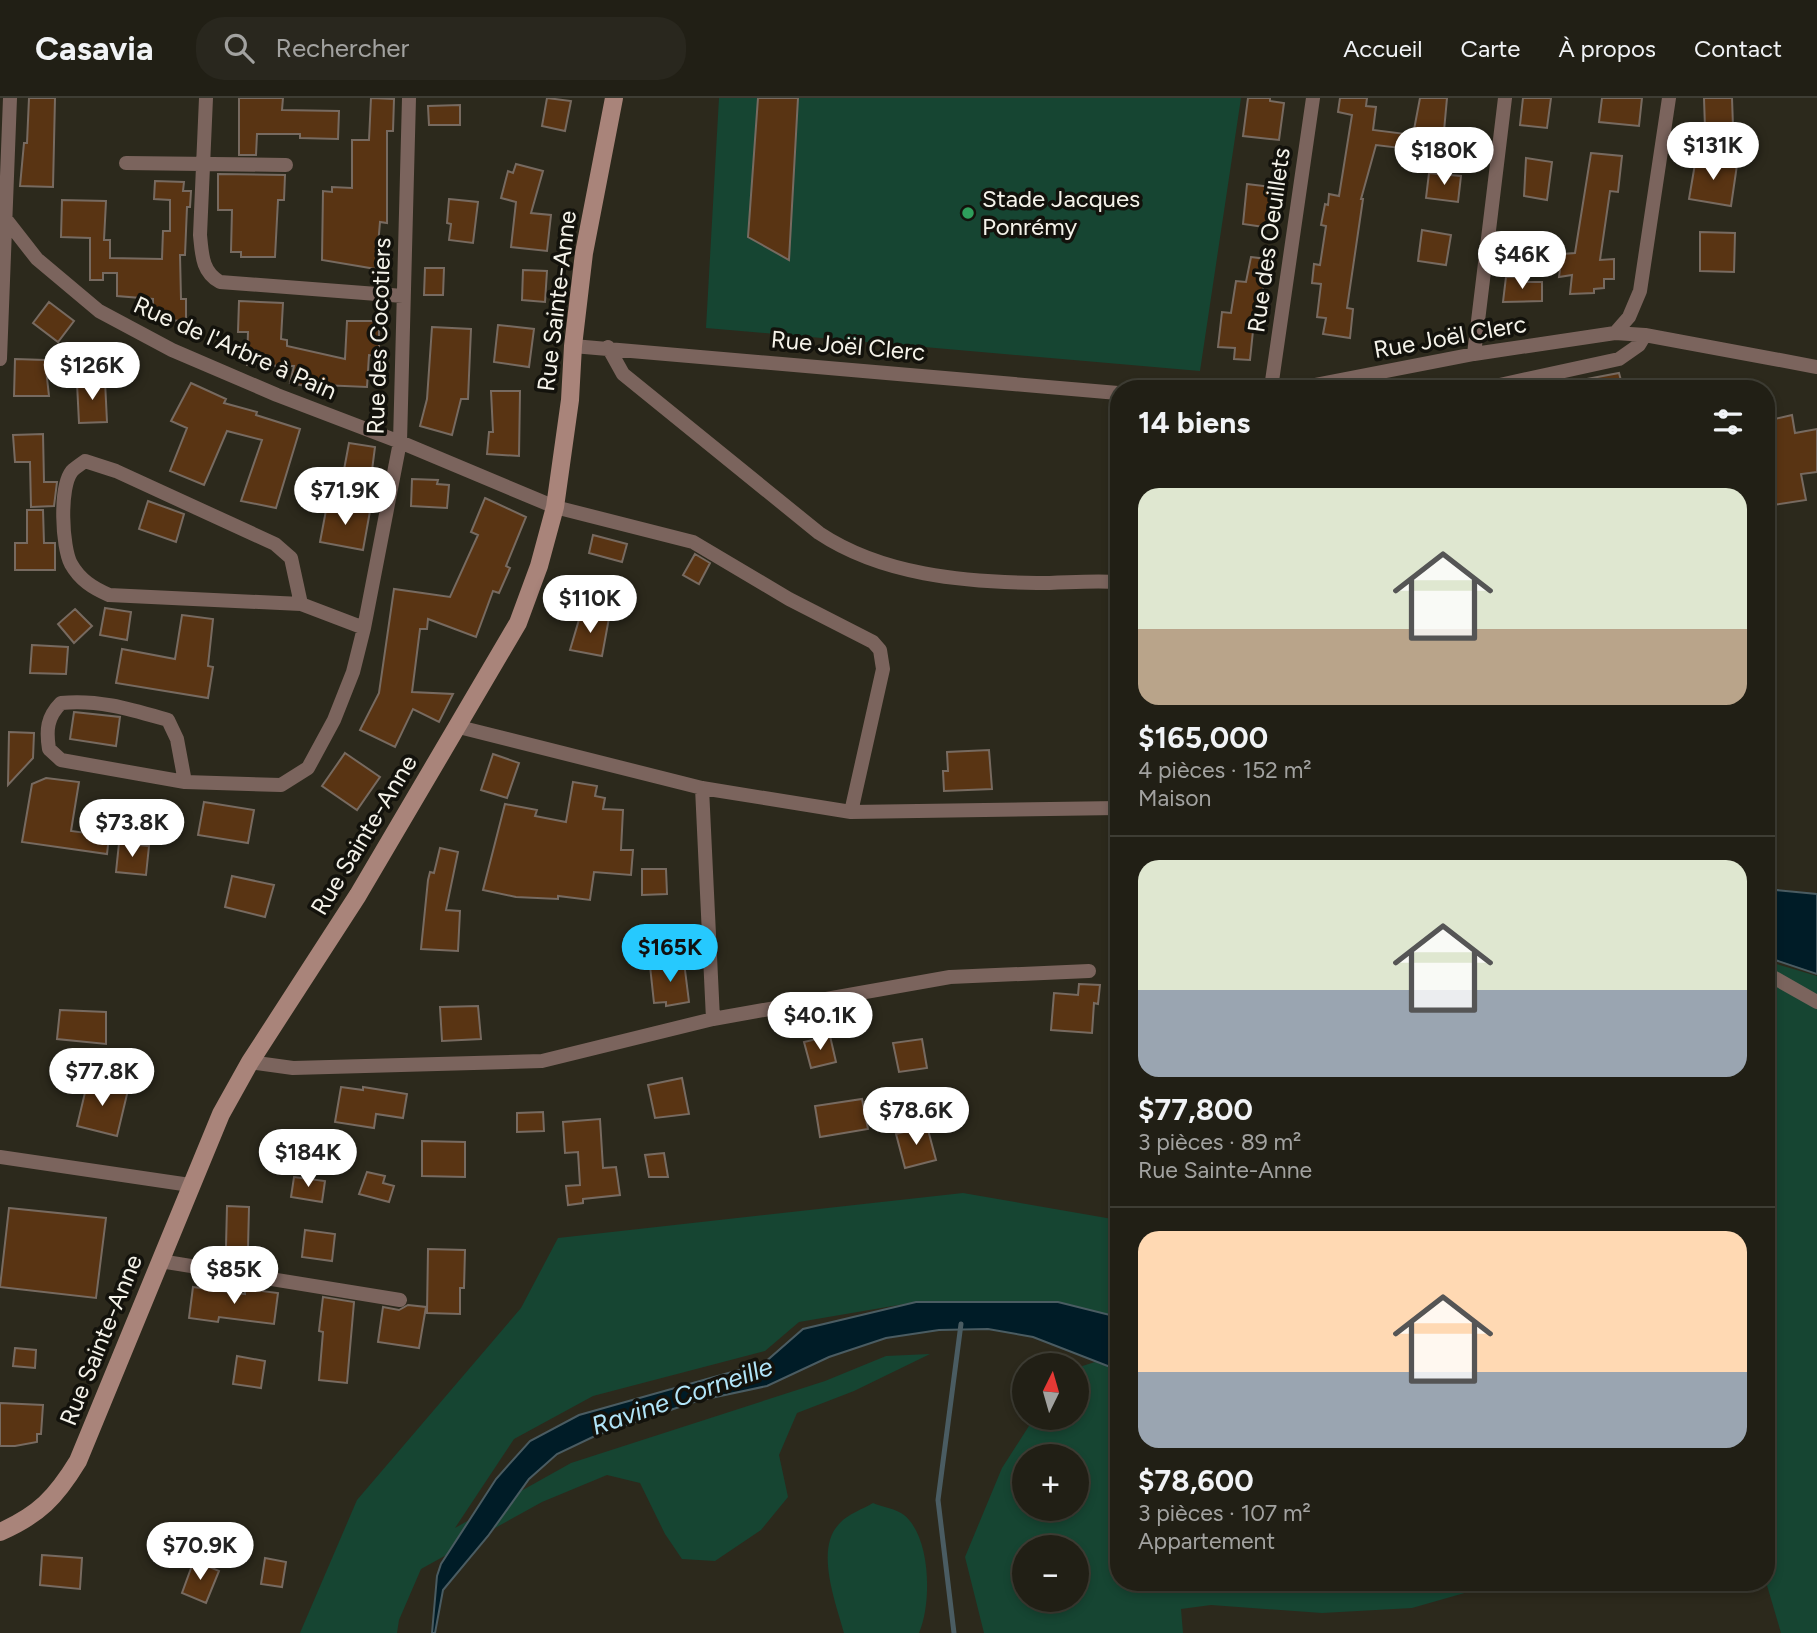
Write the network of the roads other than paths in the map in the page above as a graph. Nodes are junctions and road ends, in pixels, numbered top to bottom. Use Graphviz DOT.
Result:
graph roads {
  1 [pos="9,98"];
  2 [pos="205,98"];
  3 [pos="409,98"];
  4 [pos="614,98"];
  5 [pos="1313,98"];
  6 [pos="1505,98"];
  7 [pos="1669,98"];
  8 [pos="126,163"];
  9 [pos="204,164"];
  10 [pos="286,165"];
  11 [pos="3,189"];
  12 [pos="5,218"];
  13 [pos="403,296"];
  14 [pos="1615,332"];
  15 [pos="1645,335"];
  16 [pos="573,345"];
  17 [pos="608,347"];
  18 [pos="1474,354"];
  19 [pos="0,359"];
  20 [pos="1817,367"];
  21 [pos="1272,380"];
  22 [pos="1340,380"];
  23 [pos="1523,380"];
  24 [pos="1110,392"];
  25 [pos="400,442"];
  26 [pos="555,507"];
  27 [pos="1110,582"];
  28 [pos="301,604"];
  29 [pos="364,628"];
  30 [pos="459,727"];
  31 [pos="185,782"];
  32 [pos="702,788"];
  33 [pos="1110,808"];
  34 [pos="850,812"];
  35 [pos="1089,971"];
  36 [pos="1775,978"];
  37 [pos="1817,1002"];
  38 [pos="713,1019"];
  39 [pos="250,1062"];
  40 [pos="0,1157"];
  41 [pos="190,1185"];
  42 [pos="160,1261"];
  43 [pos="400,1300"];
  44 [pos="0,1532"];
  1 -- 11 [label="street"];
  2 -- 9 [label="street"];
  3 -- 13 [label="street, Rue des Cocotiers"];
  4 -- 16 [label="main road, Rue Sainte-Anne"];
  5 -- 21 [label="street, Rue des Oeuillets"];
  6 -- 18 [label="street"];
  7 -- 14 [label="street"];
  8 -- 9 [label="street"];
  9 -- 10 [label="street"];
  9 -- 13 [label="street"];
  11 -- 12 [label="street"];
  12 -- 19 [label="street"];
  12 -- 25 [label="street, Rue de l'Arbre à Pain"];
  13 -- 25 [label="street, Rue des Cocotiers"];
  14 -- 15 [label="street, Rue Joël Clerc"];
  14 -- 18 [label="street, Rue Joël Clerc"];
  15 -- 20 [label="street, Rue Joël Clerc"];
  15 -- 23 [label="street"];
  16 -- 17 [label="street, Rue Joël Clerc"];
  16 -- 26 [label="main road, Rue Sainte-Anne"];
  17 -- 24 [label="street, Rue Joël Clerc"];
  17 -- 27 [label="street"];
  18 -- 22 [label="street, Rue Joël Clerc"];
  25 -- 26 [label="street, Rue de l'Arbre à Pain"];
  25 -- 29 [label="street, Rue des Cocotiers"];
  26 -- 30 [label="main road, Rue Sainte-Anne"];
  26 -- 34 [label="street, Rue de l'Arbre à Pain"];
  28 -- 28 [label="street"];
  28 -- 29 [label="street"];
  29 -- 31 [label="street, Rue des Cocotiers"];
  30 -- 32 [label="street"];
  30 -- 39 [label="main road, Rue Sainte-Anne"];
  31 -- 31 [label="street, Rue des Cocotiers"];
  32 -- 34 [label="street"];
  32 -- 38 [label="street"];
  33 -- 34 [label="street"];
  35 -- 38 [label="street"];
  36 -- 37 [label="street"];
  38 -- 39 [label="street"];
  39 -- 41 [label="main road, Rue Sainte-Anne"];
  40 -- 41 [label="street"];
  41 -- 42 [label="main road, Rue Sainte-Anne"];
  42 -- 43 [label="street"];
  42 -- 44 [label="main road, Rue Sainte-Anne"];
}
